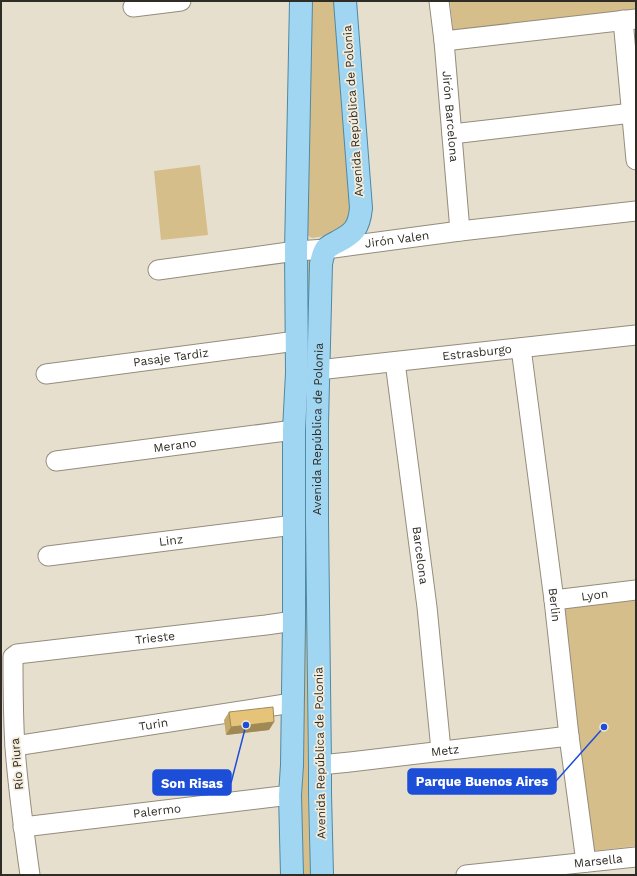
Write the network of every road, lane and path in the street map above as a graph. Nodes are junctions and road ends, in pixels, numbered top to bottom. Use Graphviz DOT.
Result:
graph roads {
  1 [pos="181,1"];
  2 [pos="301,1"];
  3 [pos="345,1"];
  4 [pos="439,1"];
  5 [pos="133,7"];
  6 [pos="630,20"];
  7 [pos="444,41"];
  8 [pos="632,114"];
  9 [pos="452,134"];
  10 [pos="636,160"];
  11 [pos="636,211"];
  12 [pos="460,231"];
  13 [pos="326,249"];
  14 [pos="296,251"];
  15 [pos="158,270"];
  16 [pos="636,335"];
  17 [pos="296,341"];
  18 [pos="521,348"];
  19 [pos="395,362"];
  20 [pos="318,370"];
  21 [pos="46,374"];
  22 [pos="294,430"];
  23 [pos="56,461"];
  24 [pos="294,525"];
  25 [pos="48,556"];
  26 [pos="636,590"];
  27 [pos="554,600"];
  28 [pos="294,621"];
  29 [pos="17,654"];
  30 [pos="292,703"];
  31 [pos="569,736"];
  32 [pos="15,746"];
  33 [pos="441,750"];
  34 [pos="320,765"];
  35 [pos="290,794"];
  36 [pos="23,827"];
  37 [pos="636,857"];
  38 [pos="586,862"];
  39 [pos="28,875"];
  40 [pos="292,875"];
  41 [pos="322,875"];
  42 [pos="466,875"];
  1 -- 5 [label="street"];
  2 -- 14 [label="main road, Avenida República de Polonia"];
  3 -- 13 [label="main road, Avenida República de Polonia"];
  4 -- 7 [label="street, Jirón Barcelona"];
  6 -- 7 [label="street"];
  6 -- 8 [label="street"];
  7 -- 9 [label="street, Jirón Barcelona"];
  8 -- 9 [label="street"];
  8 -- 10 [label="street"];
  9 -- 12 [label="street, Jirón Barcelona"];
  11 -- 12 [label="street, Jirón Valen"];
  12 -- 13 [label="street, Jirón Valen"];
  13 -- 14 [label="street, Jirón Valen"];
  13 -- 20 [label="main road, Avenida República de Polonia"];
  14 -- 15 [label="street, Jirón Valen"];
  14 -- 17 [label="main road, Avenida República de Polonia"];
  16 -- 18 [label="street, Estrasburgo"];
  17 -- 21 [label="street, Pasaje Tardiz"];
  17 -- 22 [label="main road, Avenida República de Polonia"];
  18 -- 19 [label="street, Estrasburgo"];
  18 -- 27 [label="street, Berlin"];
  19 -- 20 [label="street, Estrasburgo"];
  19 -- 33 [label="street, Barcelona"];
  20 -- 34 [label="main road, Avenida República de Polonia"];
  22 -- 23 [label="street, Merano"];
  22 -- 24 [label="main road, Avenida República de Polonia"];
  24 -- 25 [label="street, Linz"];
  24 -- 28 [label="main road, Avenida República de Polonia"];
  26 -- 27 [label="street, Lyon"];
  27 -- 31 [label="street, Berlin"];
  28 -- 29 [label="street, Trieste"];
  28 -- 30 [label="main road, Avenida República de Polonia"];
  29 -- 32 [label="street, Río Piura"];
  30 -- 32 [label="street, Turin"];
  30 -- 35 [label="main road, Avenida República de Polonia"];
  31 -- 33 [label="street, Metz"];
  31 -- 38 [label="street, Berlin"];
  32 -- 36 [label="street, Río Piura"];
  33 -- 34 [label="street, Metz"];
  34 -- 41 [label="main road, Avenida República de Polonia"];
  35 -- 36 [label="street, Palermo"];
  35 -- 40 [label="main road, Avenida República de Polonia"];
  36 -- 39 [label="street, Río Piura"];
  37 -- 38 [label="street, Marsella"];
  38 -- 42 [label="street, Marsella"];
}
